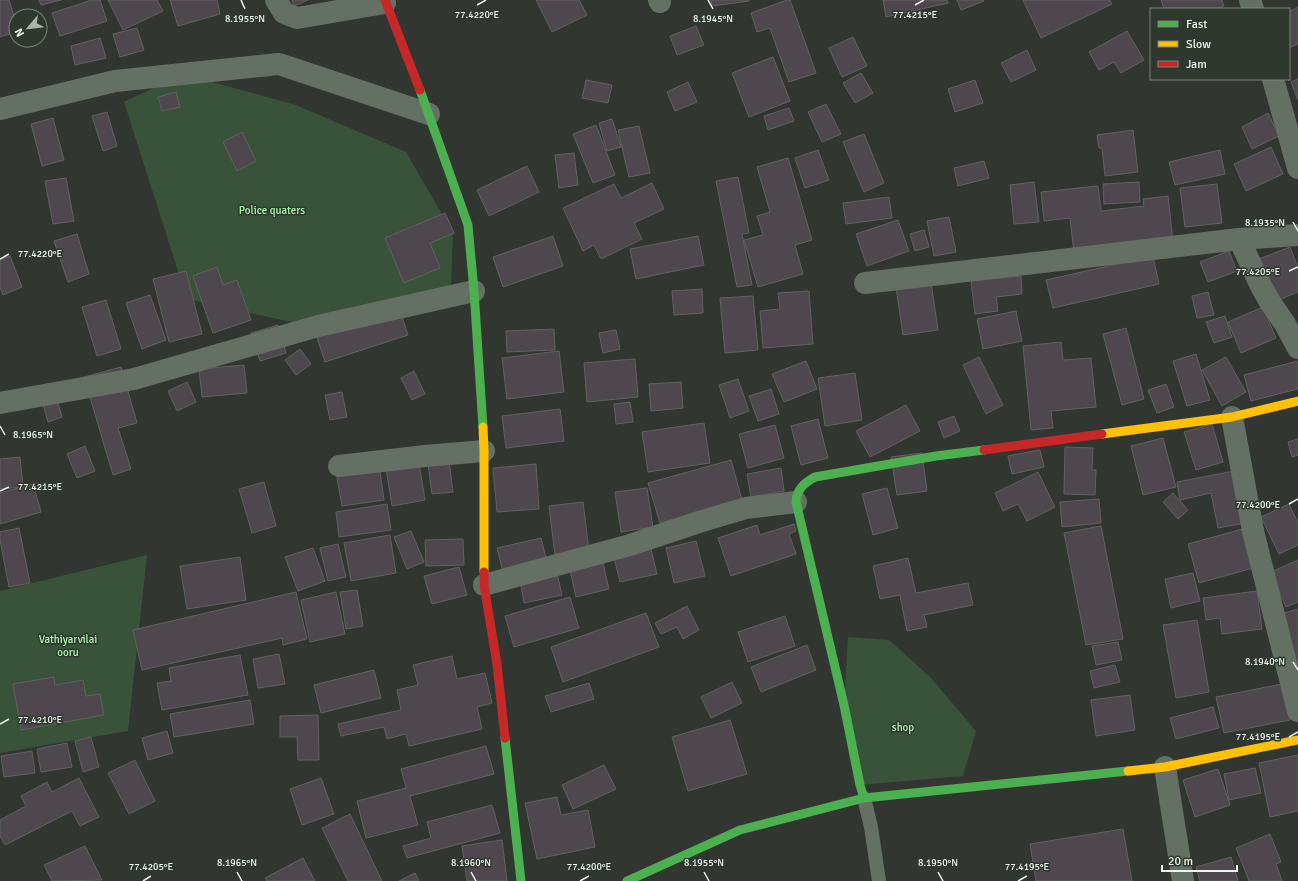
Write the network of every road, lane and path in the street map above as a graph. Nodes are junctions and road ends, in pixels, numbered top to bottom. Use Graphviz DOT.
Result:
graph roads {
  1 [pos="276,0"];
  2 [pos="385,2"];
  3 [pos="1273,80"];
  4 [pos="0,109"];
  5 [pos="429,114"];
  6 [pos="1298,168"];
  7 [pos="1298,235"];
  8 [pos="1239,239"];
  9 [pos="865,283"];
  10 [pos="474,291"];
  11 [pos="1298,348"];
  12 [pos="1298,401"];
  13 [pos="0,403"];
  14 [pos="1232,417"];
  15 [pos="484,451"];
  16 [pos="339,466"];
  17 [pos="796,502"];
  18 [pos="484,585"];
  19 [pos="1298,711"];
  20 [pos="1298,740"];
  21 [pos="1165,766"];
  22 [pos="864,798"];
  23 [pos="521,881"];
  24 [pos="628,881"];
  25 [pos="879,881"];
  26 [pos="1183,881"];
  1 -- 2 [label="street"];
  2 -- 5 [label="street"];
  3 -- 6 [label="street"];
  4 -- 5 [label="street"];
  5 -- 10 [label="street"];
  7 -- 8 [label="street"];
  8 -- 9 [label="street"];
  8 -- 11 [label="street"];
  10 -- 13 [label="street"];
  10 -- 15 [label="street"];
  12 -- 14 [label="street"];
  14 -- 17 [label="street"];
  14 -- 19 [label="street"];
  15 -- 16 [label="street"];
  15 -- 18 [label="street"];
  17 -- 18 [label="street"];
  17 -- 22 [label="street"];
  18 -- 23 [label="street"];
  20 -- 21 [label="street"];
  21 -- 22 [label="street"];
  21 -- 26 [label="street"];
  22 -- 24 [label="street"];
  22 -- 25 [label="lane"];
}
